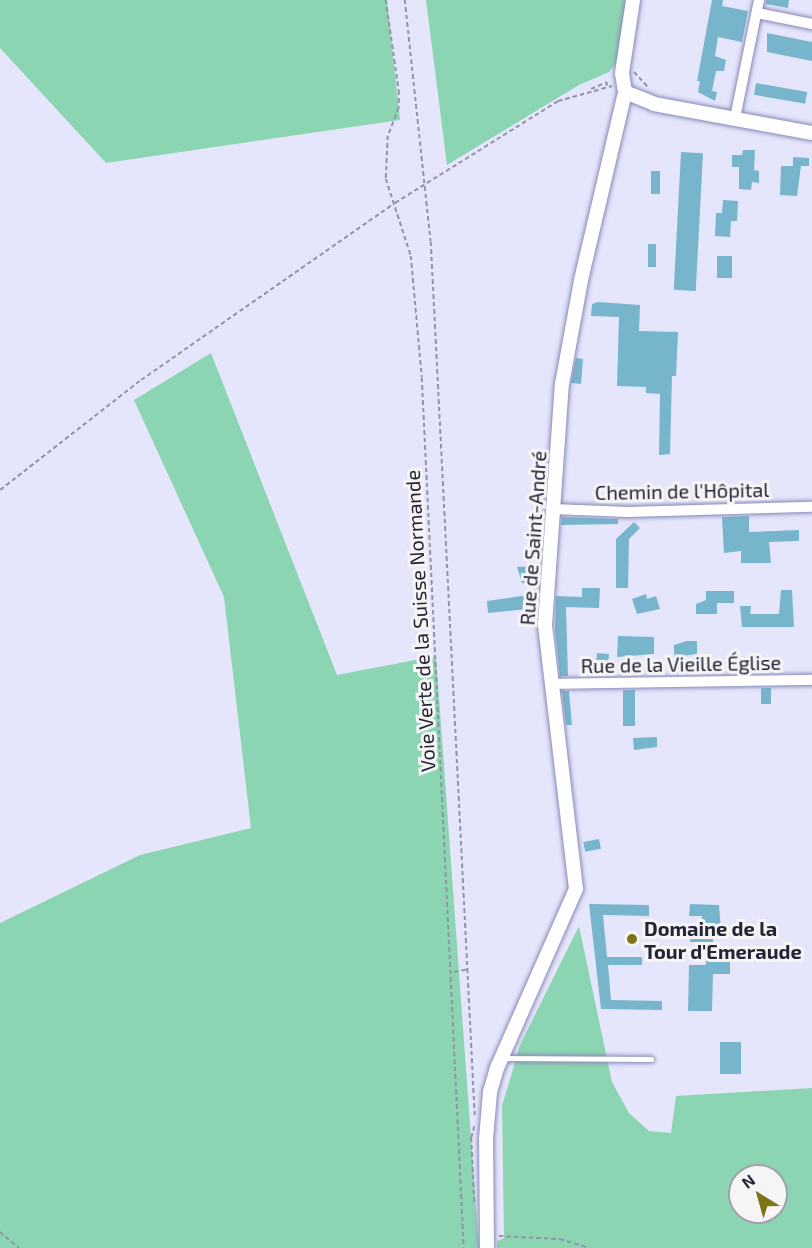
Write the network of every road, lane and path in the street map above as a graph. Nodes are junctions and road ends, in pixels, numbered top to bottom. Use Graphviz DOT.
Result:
graph roads {
  1 [pos="386,0"];
  2 [pos="405,0"];
  3 [pos="633,0"];
  4 [pos="759,0"];
  5 [pos="757,13"];
  6 [pos="812,24"];
  7 [pos="633,71"];
  8 [pos="619,89"];
  9 [pos="652,91"];
  10 [pos="735,118"];
  11 [pos="812,133"];
  12 [pos="425,184"];
  13 [pos="395,203"];
  14 [pos="0,490"];
  15 [pos="812,507"];
  16 [pos="553,509"];
  17 [pos="812,680"];
  18 [pos="551,684"];
  19 [pos="469,969"];
  20 [pos="453,972"];
  21 [pos="651,1059"];
  22 [pos="499,1063"];
  23 [pos="474,1207"];
  24 [pos="0,1232"];
  25 [pos="487,1242"];
  26 [pos="586,1247"];
  27 [pos="20,1248"];
  28 [pos="464,1248"];
  1 -- 13 [label="path, Voie Verte de la Suisse Normande"];
  2 -- 12 [label="path"];
  3 -- 8 [label="street, Rue de Saint-André"];
  4 -- 5 [label="street"];
  5 -- 6 [label="street"];
  5 -- 10 [label="street"];
  7 -- 9 [label="path"];
  8 -- 10 [label="street"];
  8 -- 12 [label="path"];
  8 -- 16 [label="street, Rue de Saint-André"];
  10 -- 11 [label="street"];
  12 -- 13 [label="path"];
  12 -- 19 [label="path"];
  13 -- 14 [label="path"];
  13 -- 20 [label="path, Voie Verte de la Suisse Normande"];
  15 -- 16 [label="street, Chemin de l'Hôpital"];
  16 -- 18 [label="street, Rue de Saint-André"];
  17 -- 18 [label="street, Rue de la Vieille Église"];
  18 -- 22 [label="street, Rue de Saint-André"];
  19 -- 20 [label="path"];
  19 -- 23 [label="path"];
  20 -- 28 [label="path, Voie Verte de la Suisse Normande"];
  21 -- 22 [label="lane"];
  22 -- 25 [label="street, Rue de Saint-André"];
  24 -- 27 [label="path"];
  25 -- 26 [label="path"];
}
